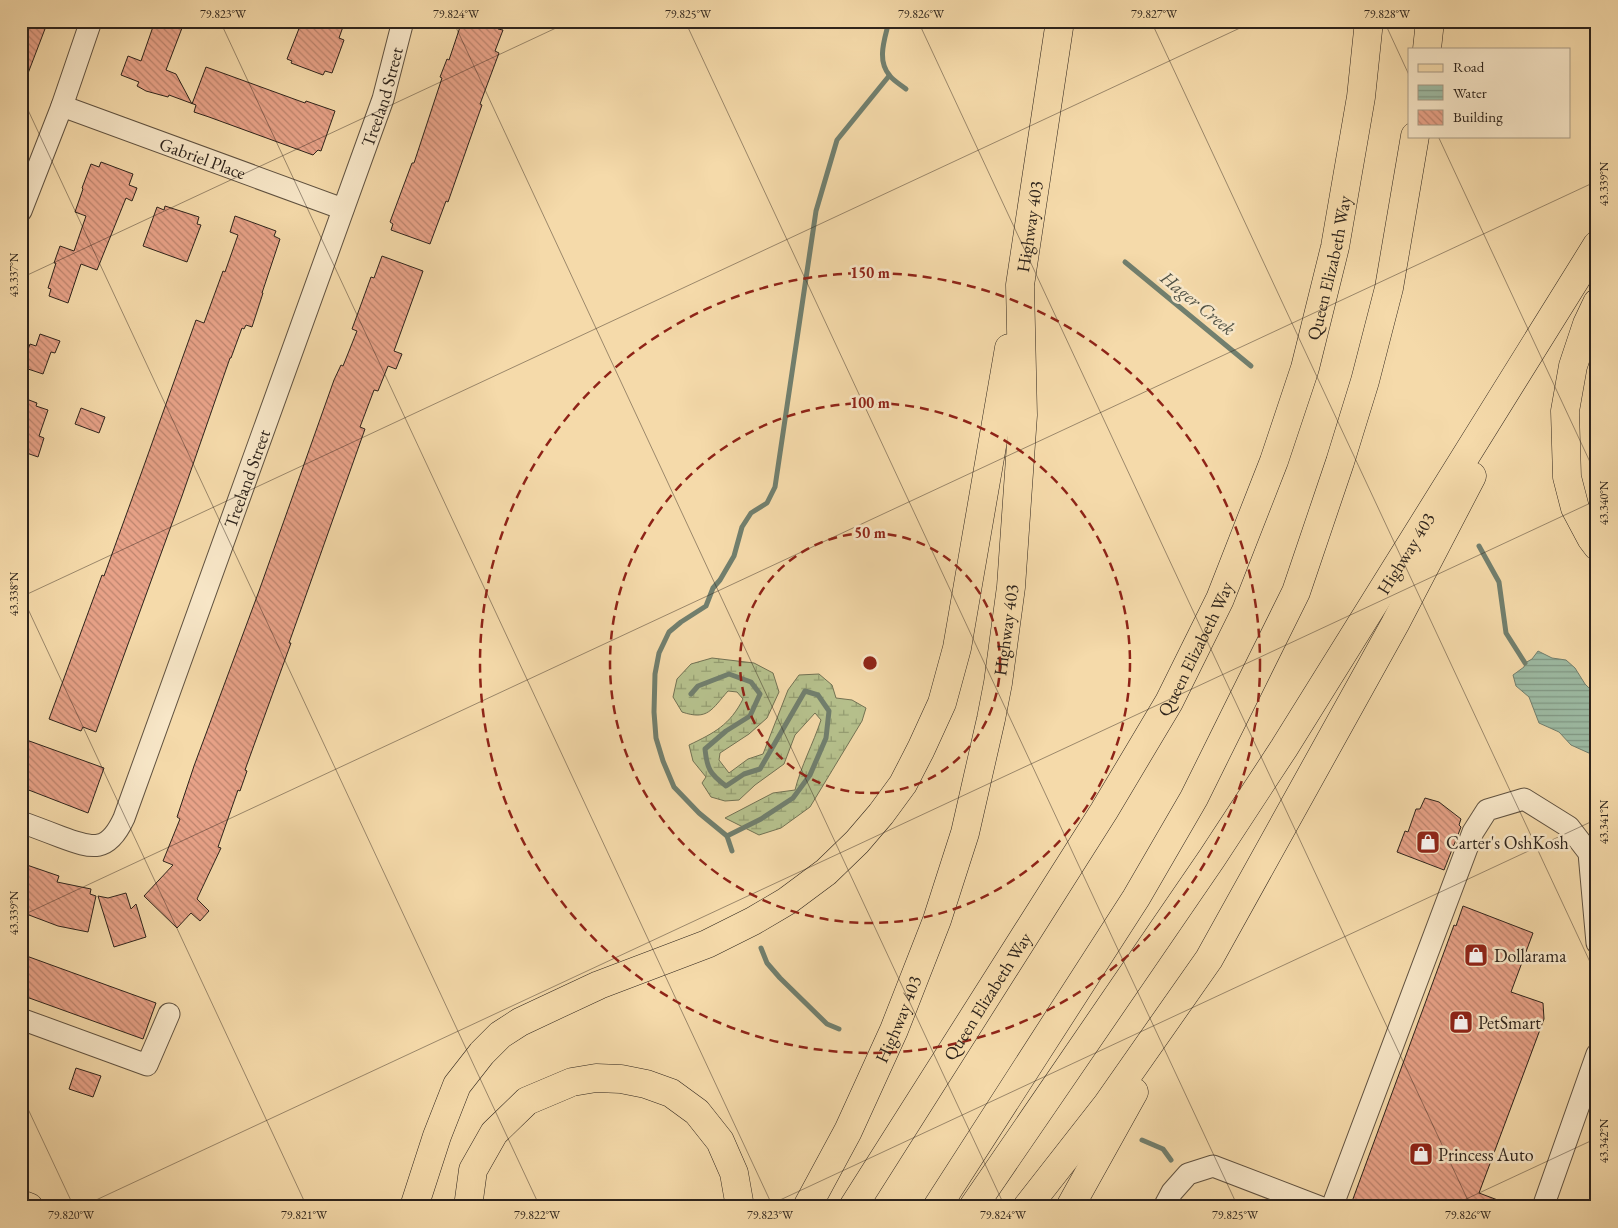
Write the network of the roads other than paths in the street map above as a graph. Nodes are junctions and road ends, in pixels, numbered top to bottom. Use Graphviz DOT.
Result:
graph roads {
  1 [pos="91,21"];
  2 [pos="403,21"];
  3 [pos="1060,21"];
  4 [pos="1369,21"];
  5 [pos="1430,21"];
  6 [pos="1427,48"];
  7 [pos="62,106"];
  8 [pos="1416,138"];
  9 [pos="343,209"];
  10 [pos="21,211"];
  11 [pos="1597,245"];
  12 [pos="1020,284"];
  13 [pos="1597,303"];
  14 [pos="1534,349"];
  15 [pos="1597,546"];
  16 [pos="21,822"];
  17 [pos="1597,943"];
  18 [pos="1209,959"];
  19 [pos="169,1014"];
  20 [pos="21,1019"];
  21 [pos="1597,1054"];
  22 [pos="21,1204"];
  23 [pos="29,1207"];
  24 [pos="414,1207"];
  25 [pos="468,1207"];
  26 [pos="740,1207"];
  27 [pos="807,1207"];
  28 [pos="853,1207"];
  29 [pos="937,1207"];
  30 [pos="973,1207"];
  31 [pos="1027,1207"];
  32 [pos="1070,1207"];
  33 [pos="1164,1207"];
  34 [pos="1320,1207"];
  35 [pos="1332,1207"];
  36 [pos="1543,1207"];
  1 -- 7 [label="street"];
  2 -- 9 [label="street, Treeland Street"];
  3 -- 12 [label="main road, Highway 403"];
  4 -- 28 [label="main road, Queen Elizabeth Way"];
  5 -- 6 [label="main road"];
  7 -- 9 [label="street, Gabriel Place"];
  7 -- 10 [label="street"];
  8 -- 29 [label="main road"];
  9 -- 16 [label="street, Treeland Street"];
  11 -- 14 [label="main road, Highway 403"];
  12 -- 24 [label="main road"];
  12 -- 27 [label="main road, Highway 403"];
  13 -- 15 [label="main road"];
  14 -- 18 [label="main road"];
  14 -- 30 [label="main road, Highway 403"];
  17 -- 35 [label="street"];
  18 -- 31 [label="main road"];
  18 -- 32 [label="main road"];
  19 -- 20 [label="street"];
  21 -- 36 [label="street"];
  22 -- 23 [label="main road"];
  25 -- 26 [label="main road"];
  33 -- 34 [label="street"];
}
